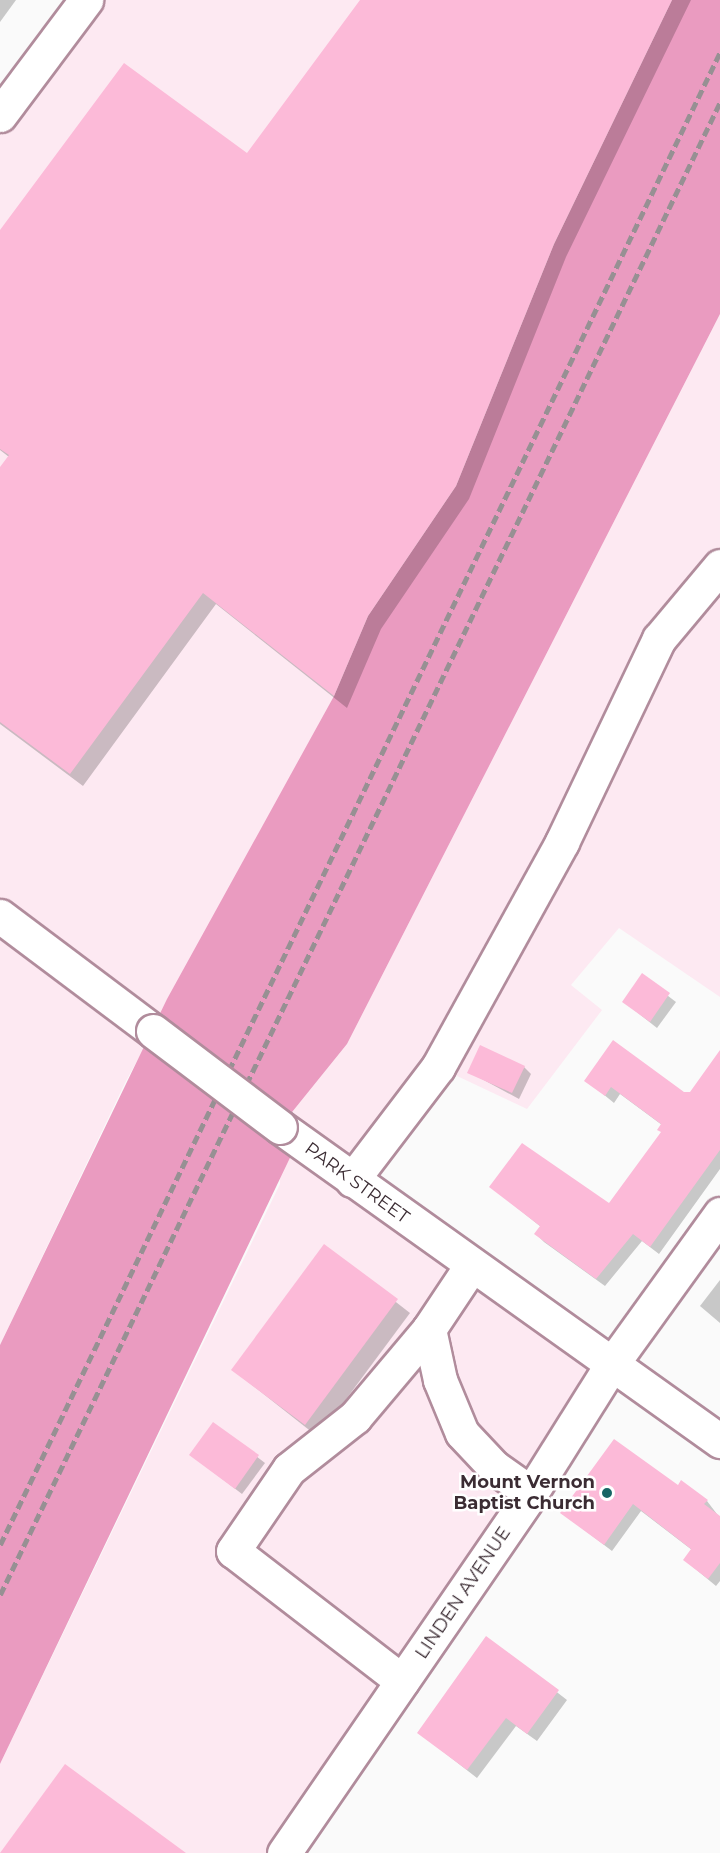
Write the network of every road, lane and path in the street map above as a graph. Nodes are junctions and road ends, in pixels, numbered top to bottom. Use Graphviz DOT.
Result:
graph roads {
  1 [pos="86,0"];
  2 [pos="0,115"];
  3 [pos="720,566"];
  4 [pos="0,916"];
  5 [pos="352,1180"];
  6 [pos="720,1214"];
  7 [pos="471,1266"];
  8 [pos="429,1329"];
  9 [pos="612,1364"];
  10 [pos="720,1442"];
  11 [pos="531,1493"];
  12 [pos="402,1682"];
  13 [pos="284,1853"];
  1 -- 2 [label="street"];
  3 -- 5 [label="street"];
  4 -- 5 [label="street, PARK STREET, bridge"];
  5 -- 7 [label="street, PARK STREET"];
  6 -- 9 [label="street, LINDEN AVENUE"];
  7 -- 8 [label="street"];
  7 -- 9 [label="street, PARK STREET"];
  8 -- 11 [label="street"];
  8 -- 12 [label="street"];
  9 -- 10 [label="street, PARK STREET"];
  9 -- 11 [label="street, LINDEN AVENUE"];
  11 -- 12 [label="street, LINDEN AVENUE"];
  12 -- 13 [label="street, LINDEN AVENUE"];
}
